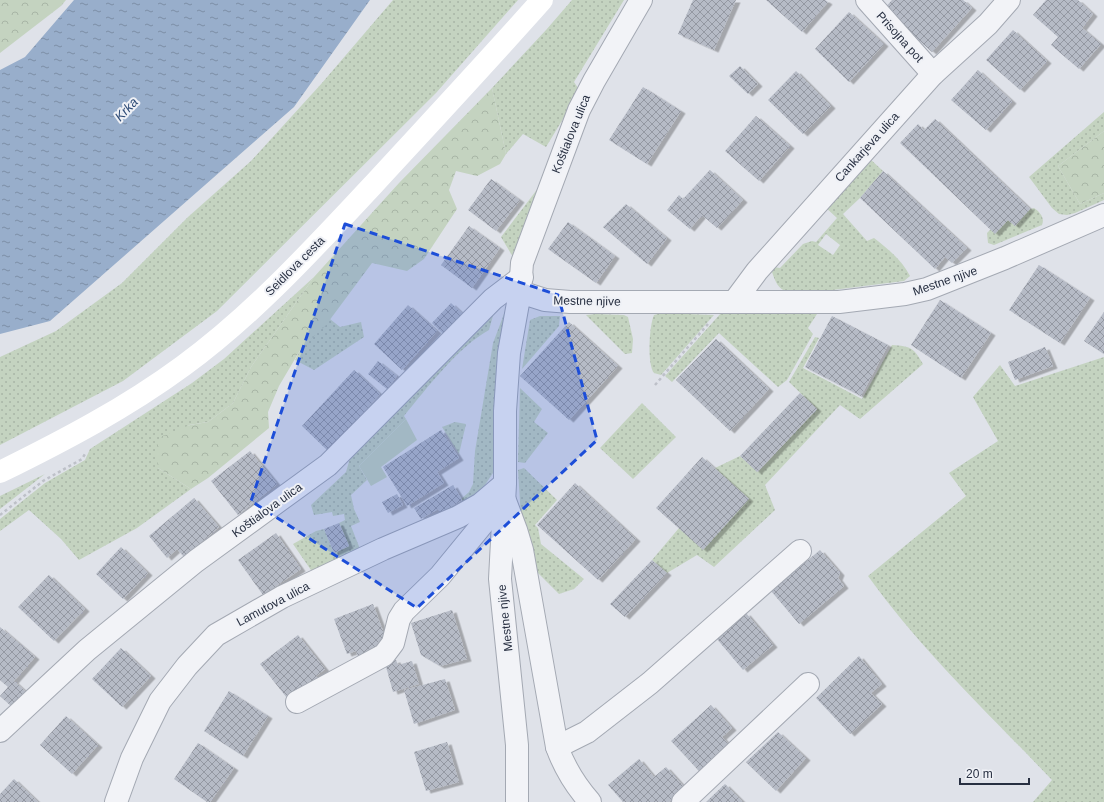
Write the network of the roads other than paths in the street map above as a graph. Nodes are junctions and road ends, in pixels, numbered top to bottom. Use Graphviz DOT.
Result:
graph roads {
  1 [pos="542,0"];
  2 [pos="642,0"];
  3 [pos="867,0"];
  4 [pos="1009,0"];
  5 [pos="933,74"];
  6 [pos="1104,215"];
  7 [pos="521,284"];
  8 [pos="734,302"];
  9 [pos="0,472"];
  10 [pos="504,491"];
  11 [pos="800,551"];
  12 [pos="808,684"];
  13 [pos="297,702"];
  14 [pos="0,732"];
  15 [pos="557,747"];
  16 [pos="116,802"];
  17 [pos="517,802"];
  18 [pos="590,802"];
  19 [pos="683,802"];
  1 -- 9 [label="street, Seidlova cesta"];
  2 -- 7 [label="street, Koštialova ulica"];
  3 -- 5 [label="street, Prisojna pot"];
  4 -- 5 [label="street, Cankarjeva ulica"];
  5 -- 8 [label="street, Cankarjeva ulica"];
  6 -- 8 [label="street, Mestne njive"];
  7 -- 8 [label="street, Mestne njive"];
  7 -- 10 [label="street, Mestne njive"];
  7 -- 14 [label="street, Koštialova ulica"];
  10 -- 13 [label="street"];
  10 -- 15 [label="street"];
  10 -- 16 [label="street, Lamutova ulica"];
  10 -- 17 [label="street, Mestne njive"];
  11 -- 15 [label="street"];
  12 -- 19 [label="street"];
  15 -- 18 [label="street"];
}
